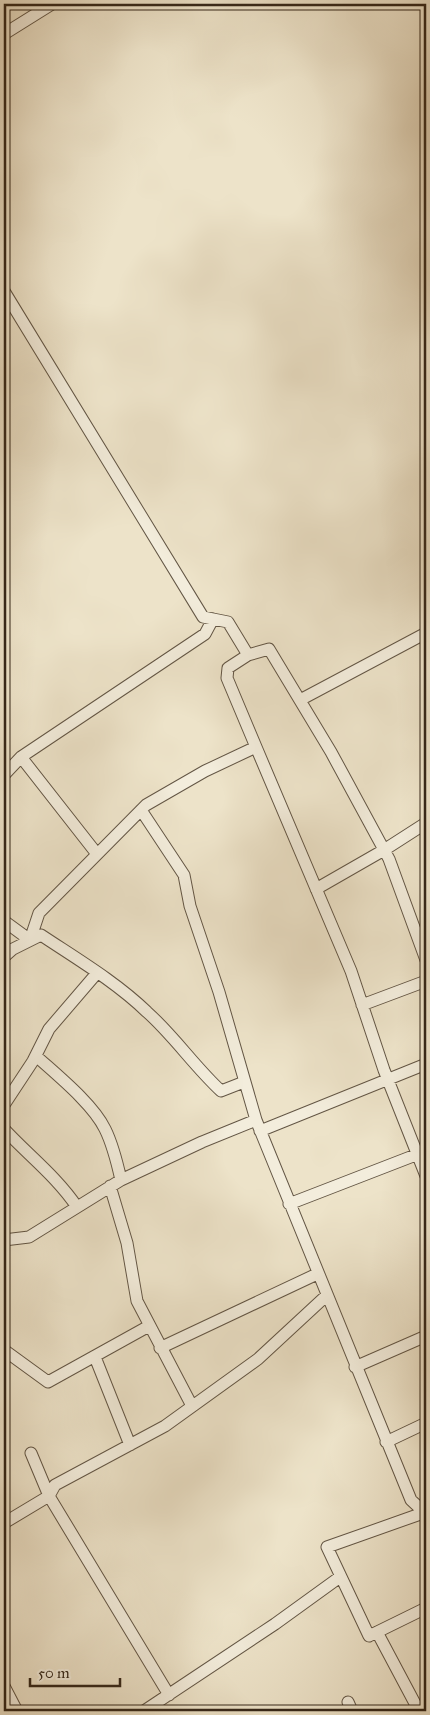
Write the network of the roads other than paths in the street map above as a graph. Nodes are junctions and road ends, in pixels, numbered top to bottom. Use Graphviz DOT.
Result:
graph roads {
  1 [pos="52,4"];
  2 [pos="4,34"];
  3 [pos="4,291"];
  4 [pos="213,619"];
  5 [pos="426,633"];
  6 [pos="248,655"];
  7 [pos="300,700"];
  8 [pos="256,747"];
  9 [pos="21,757"];
  10 [pos="4,775"];
  11 [pos="141,810"];
  12 [pos="426,823"];
  13 [pos="384,850"];
  14 [pos="96,854"];
  15 [pos="316,889"];
  16 [pos="4,921"];
  17 [pos="30,940"];
  18 [pos="4,956"];
  19 [pos="426,960"];
  20 [pos="97,973"];
  21 [pos="426,981"];
  22 [pos="362,1004"];
  23 [pos="36,1056"];
  24 [pos="426,1064"];
  25 [pos="388,1080"];
  26 [pos="244,1082"];
  27 [pos="4,1105"];
  28 [pos="258,1126"];
  29 [pos="4,1129"];
  30 [pos="422,1152"];
  31 [pos="426,1176"];
  32 [pos="121,1180"];
  33 [pos="110,1186"];
  34 [pos="288,1204"];
  35 [pos="76,1207"];
  36 [pos="4,1240"];
  37 [pos="317,1274"];
  38 [pos="326,1296"];
  39 [pos="149,1326"];
  40 [pos="426,1336"];
  41 [pos="160,1348"];
  42 [pos="4,1350"];
  43 [pos="95,1356"];
  44 [pos="356,1367"];
  45 [pos="192,1406"];
  46 [pos="426,1423"];
  47 [pos="386,1442"];
  48 [pos="130,1445"];
  49 [pos="31,1453"];
  50 [pos="49,1496"];
  51 [pos="426,1513"];
  52 [pos="4,1523"];
  53 [pos="340,1577"];
  54 [pos="426,1608"];
  55 [pos="377,1632"];
  56 [pos="4,1686"];
  57 [pos="169,1695"];
  58 [pos="13,1710"];
  59 [pos="144,1711"];
  60 [pos="419,1711"];
  1 -- 2 [label="street"];
  3 -- 4 [label="street"];
  4 -- 6 [label="street"];
  4 -- 9 [label="street"];
  5 -- 7 [label="street"];
  6 -- 7 [label="street"];
  6 -- 8 [label="street"];
  7 -- 13 [label="street"];
  8 -- 11 [label="street"];
  8 -- 15 [label="street"];
  9 -- 10 [label="street"];
  9 -- 14 [label="street"];
  11 -- 14 [label="street"];
  11 -- 26 [label="street"];
  12 -- 13 [label="street"];
  13 -- 15 [label="street"];
  13 -- 19 [label="street"];
  14 -- 17 [label="street"];
  15 -- 22 [label="street"];
  16 -- 17 [label="street"];
  17 -- 18 [label="street"];
  17 -- 20 [label="street"];
  20 -- 23 [label="street"];
  20 -- 26 [label="street"];
  21 -- 22 [label="street"];
  22 -- 25 [label="street"];
  23 -- 27 [label="street"];
  23 -- 32 [label="street"];
  24 -- 25 [label="street"];
  25 -- 28 [label="street"];
  25 -- 30 [label="street"];
  26 -- 28 [label="street"];
  28 -- 32 [label="street"];
  28 -- 34 [label="street"];
  29 -- 35 [label="street"];
  30 -- 31 [label="street"];
  30 -- 34 [label="street"];
  32 -- 33 [label="street"];
  33 -- 35 [label="street"];
  33 -- 39 [label="street"];
  34 -- 37 [label="street"];
  35 -- 36 [label="street"];
  37 -- 38 [label="street"];
  37 -- 41 [label="street"];
  38 -- 44 [label="street"];
  38 -- 45 [label="street"];
  39 -- 41 [label="street"];
  39 -- 43 [label="street"];
  40 -- 44 [label="street"];
  41 -- 45 [label="street"];
  42 -- 43 [label="street"];
  43 -- 48 [label="street"];
  44 -- 47 [label="street"];
  45 -- 48 [label="street"];
  46 -- 47 [label="street"];
  47 -- 51 [label="street"];
  48 -- 50 [label="street"];
  49 -- 50 [label="street"];
  50 -- 52 [label="street"];
  50 -- 57 [label="street"];
  51 -- 53 [label="street"];
  53 -- 55 [label="street"];
  53 -- 57 [label="street"];
  54 -- 55 [label="street"];
  55 -- 60 [label="street"];
  56 -- 58 [label="street"];
  57 -- 59 [label="street"];
}
